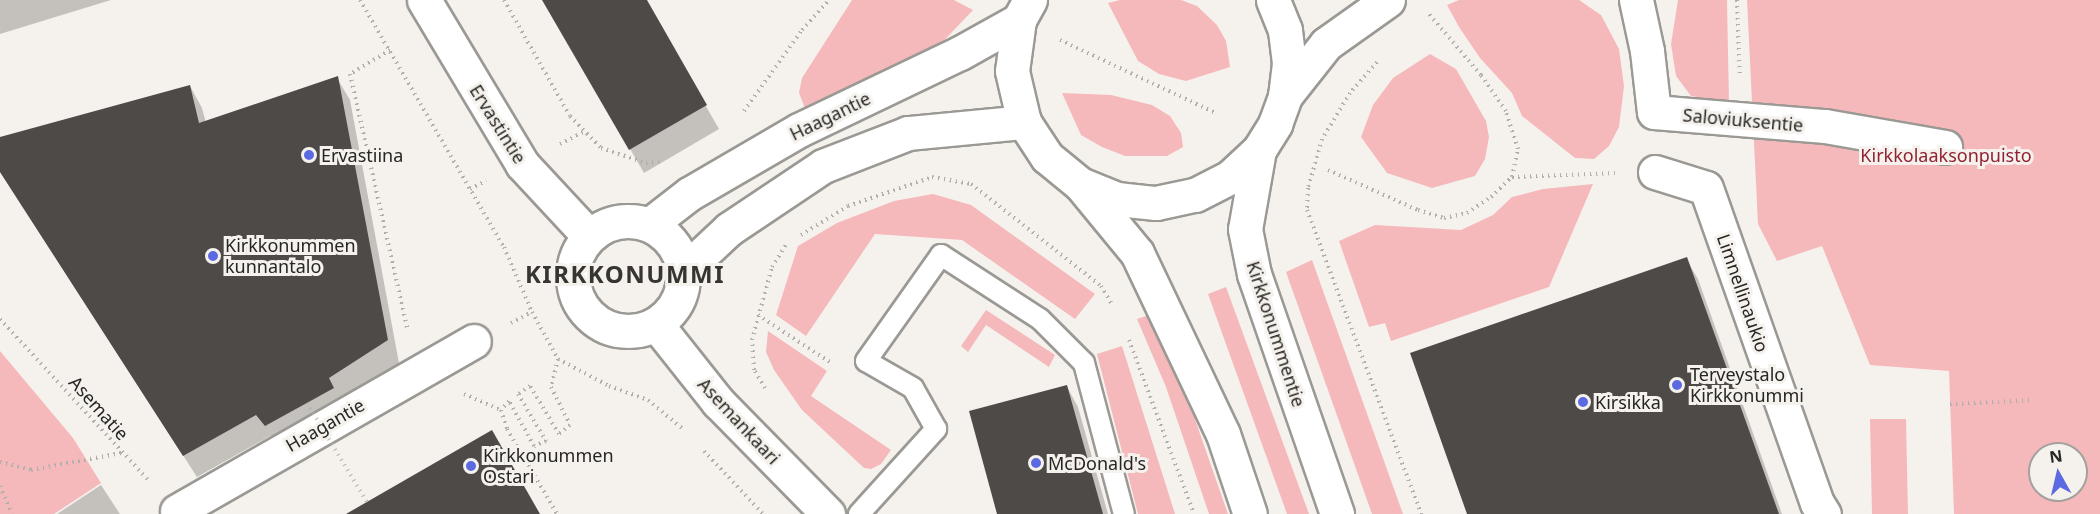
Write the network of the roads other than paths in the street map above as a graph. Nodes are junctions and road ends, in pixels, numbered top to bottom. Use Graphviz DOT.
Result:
graph roads {
  1 [pos="424,0"];
  2 [pos="1273,0"];
  3 [pos="1388,0"];
  4 [pos="1636,0"];
  5 [pos="1025,10"];
  6 [pos="1285,96"];
  7 [pos="1024,122"];
  8 [pos="1945,147"];
  9 [pos="1259,150"];
  10 [pos="1655,172"];
  11 [pos="1080,184"];
  12 [pos="649,225"];
  13 [pos="590,236"];
  14 [pos="683,272"];
  15 [pos="656,324"];
  16 [pos="474,341"];
  17 [pos="177,511"];
  18 [pos="828,514"];
  19 [pos="860,514"];
  20 [pos="1124,514"];
  21 [pos="1250,514"];
  22 [pos="1337,514"];
  23 [pos="1824,514"];
  1 -- 13 [label="street, Ervastintie"];
  2 -- 6 [label="street"];
  3 -- 6 [label="street"];
  4 -- 8 [label="street, Saloviuksentie"];
  5 -- 7 [label="street"];
  5 -- 12 [label="street, Haagantie"];
  6 -- 9 [label="street"];
  7 -- 11 [label="street"];
  7 -- 14 [label="street"];
  9 -- 11 [label="street"];
  9 -- 22 [label="street, Kirkkonummentie"];
  10 -- 23 [label="street, Limnellinaukio"];
  11 -- 21 [label="street"];
  12 -- 13 [label="street"];
  12 -- 14 [label="street"];
  13 -- 15 [label="street"];
  14 -- 15 [label="street"];
  15 -- 18 [label="street, Asemankaari"];
  16 -- 17 [label="street, Haagantie"];
  19 -- 20 [label="lane"];
}
